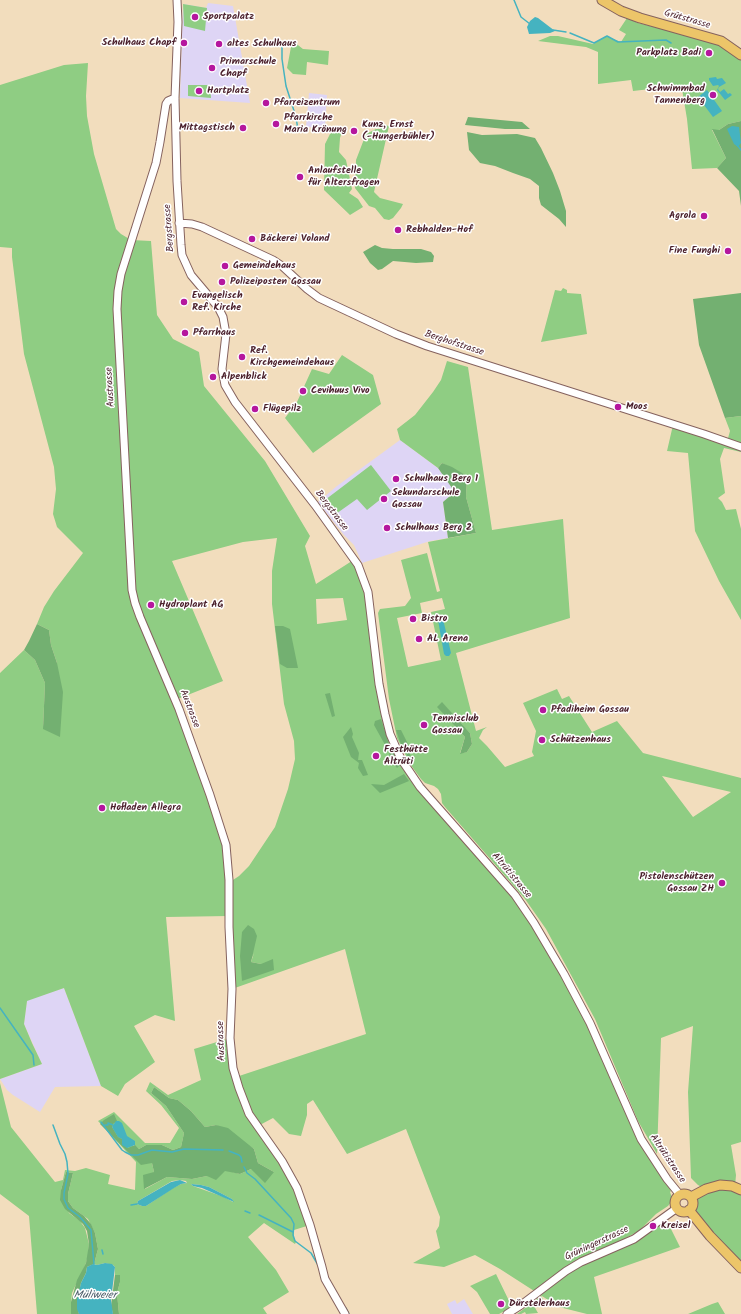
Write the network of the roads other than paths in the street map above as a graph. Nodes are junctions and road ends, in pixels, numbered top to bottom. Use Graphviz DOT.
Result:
graph roads {
  1 [pos="177,0"];
  2 [pos="602,0"];
  3 [pos="741,55"];
  4 [pos="175,98"];
  5 [pos="179,223"];
  6 [pos="741,447"];
  7 [pos="358,565"];
  8 [pos="741,1190"];
  9 [pos="680,1195"];
  10 [pos="691,1197"];
  11 [pos="677,1208"];
  12 [pos="689,1210"];
  13 [pos="741,1268"];
  14 [pos="345,1314"];
  15 [pos="507,1314"];
  1 -- 4 [label="street, Bergstrasse"];
  2 -- 3 [label="main road, Grütstrasse"];
  4 -- 5 [label="street, Bergstrasse"];
  4 -- 14 [label="street, Austrasse"];
  5 -- 6 [label="street, Berghofstrasse"];
  5 -- 7 [label="street, Bergstrasse"];
  7 -- 9 [label="street, Altrütistrasse"];
  8 -- 10 [label="main road"];
  9 -- 10 [label="main road"];
  9 -- 11 [label="main road"];
  10 -- 12 [label="main road"];
  11 -- 12 [label="main road"];
  11 -- 15 [label="street, Grüningerstrasse"];
  12 -- 13 [label="main road"];
}
